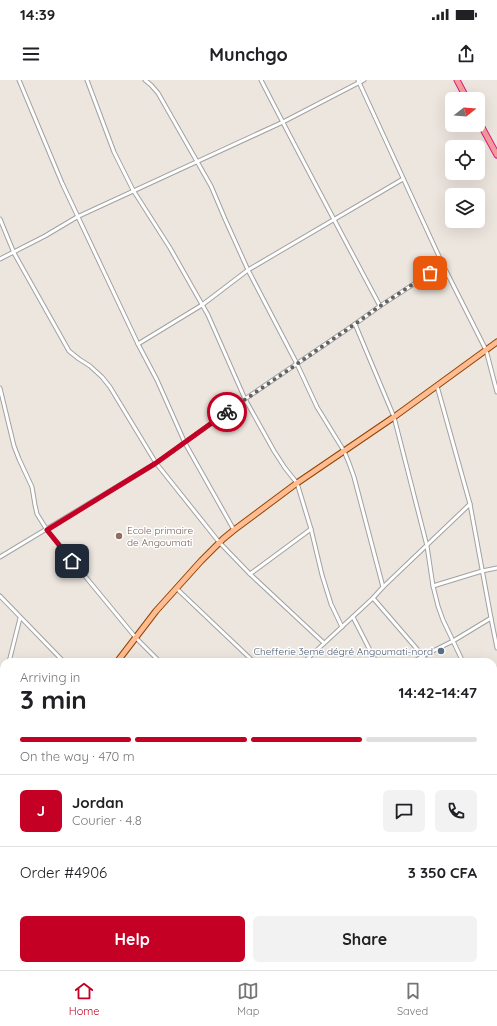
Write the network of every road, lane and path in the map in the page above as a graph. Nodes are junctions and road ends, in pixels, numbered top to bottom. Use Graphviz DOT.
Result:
graph roads {
  1 [pos="19,80"];
  2 [pos="87,80"];
  3 [pos="145,80"];
  4 [pos="261,80"];
  5 [pos="364,80"];
  6 [pos="457,80"];
  7 [pos="358,81"];
  8 [pos="463,92"];
  9 [pos="283,122"];
  10 [pos="485,132"];
  11 [pos="497,155"];
  12 [pos="197,160"];
  13 [pos="403,179"];
  14 [pos="134,190"];
  15 [pos="77,217"];
  16 [pos="0,219"];
  17 [pos="333,220"];
  18 [pos="14,253"];
  19 [pos="0,259"];
  20 [pos="442,265"];
  21 [pos="248,270"];
  22 [pos="202,305"];
  23 [pos="380,306"];
  24 [pos="355,324"];
  25 [pos="497,342"];
  26 [pos="138,344"];
  27 [pos="486,350"];
  28 [pos="297,364"];
  29 [pos="437,385"];
  30 [pos="0,388"];
  31 [pos="497,392"];
  32 [pos="245,399"];
  33 [pos="394,417"];
  34 [pos="185,443"];
  35 [pos="344,451"];
  36 [pos="156,463"];
  37 [pos="297,483"];
  38 [pos="470,504"];
  39 [pos="311,529"];
  40 [pos="47,530"];
  41 [pos="234,530"];
  42 [pos="219,542"];
  43 [pos="427,546"];
  44 [pos="0,557"];
  45 [pos="497,568"];
  46 [pos="482,571"];
  47 [pos="250,574"];
  48 [pos="433,586"];
  49 [pos="176,588"];
  50 [pos="383,588"];
  51 [pos="0,596"];
  52 [pos="373,598"];
  53 [pos="353,617"];
  54 [pos="20,618"];
  55 [pos="491,618"];
  56 [pos="342,627"];
  57 [pos="136,638"];
  58 [pos="453,641"];
  59 [pos="324,643"];
  60 [pos="497,648"];
  61 [pos="423,656"];
  62 [pos="10,658"];
  63 [pos="60,658"];
  64 [pos="120,658"];
  65 [pos="156,658"];
  66 [pos="250,658"];
  67 [pos="308,658"];
  68 [pos="374,658"];
  69 [pos="420,658"];
  70 [pos="461,658"];
  1 -- 15 [label="street"];
  2 -- 14 [label="street"];
  3 -- 12 [label="street"];
  4 -- 9 [label="street"];
  5 -- 7 [label="street"];
  6 -- 8 [label="highway"];
  7 -- 9 [label="street"];
  7 -- 13 [label="street"];
  9 -- 12 [label="street"];
  9 -- 17 [label="street"];
  10 -- 11 [label="highway"];
  12 -- 14 [label="street"];
  12 -- 21 [label="street"];
  13 -- 17 [label="street"];
  13 -- 20 [label="street"];
  14 -- 15 [label="street"];
  14 -- 22 [label="street"];
  15 -- 18 [label="street"];
  15 -- 26 [label="street"];
  16 -- 18 [label="street"];
  17 -- 21 [label="street"];
  17 -- 23 [label="street"];
  18 -- 19 [label="street"];
  18 -- 36 [label="street"];
  20 -- 23 [label="street"];
  20 -- 27 [label="street"];
  21 -- 22 [label="street"];
  21 -- 28 [label="street"];
  22 -- 26 [label="street"];
  22 -- 32 [label="street"];
  23 -- 24 [label="street"];
  24 -- 28 [label="street"];
  24 -- 33 [label="street"];
  25 -- 27 [label="main road"];
  26 -- 34 [label="street"];
  27 -- 29 [label="main road"];
  27 -- 31 [label="street"];
  28 -- 32 [label="street"];
  28 -- 35 [label="street"];
  29 -- 33 [label="main road"];
  29 -- 38 [label="street"];
  30 -- 40 [label="street"];
  32 -- 34 [label="street"];
  32 -- 37 [label="street"];
  33 -- 35 [label="main road"];
  33 -- 43 [label="street"];
  34 -- 36 [label="street"];
  34 -- 41 [label="street"];
  35 -- 37 [label="main road"];
  35 -- 50 [label="street"];
  36 -- 40 [label="street"];
  36 -- 42 [label="street"];
  37 -- 39 [label="street"];
  37 -- 41 [label="main road"];
  38 -- 43 [label="street"];
  38 -- 46 [label="street"];
  39 -- 47 [label="street"];
  39 -- 56 [label="street"];
  40 -- 44 [label="street"];
  40 -- 57 [label="street"];
  41 -- 42 [label="main road"];
  42 -- 47 [label="street"];
  42 -- 49 [label="main road"];
  43 -- 48 [label="street"];
  43 -- 50 [label="street"];
  45 -- 46 [label="street"];
  46 -- 48 [label="street"];
  46 -- 55 [label="street"];
  47 -- 59 [label="street"];
  48 -- 58 [label="street"];
  49 -- 57 [label="main road"];
  49 -- 66 [label="street"];
  50 -- 52 [label="street"];
  51 -- 54 [label="street"];
  52 -- 53 [label="street"];
  52 -- 61 [label="street"];
  53 -- 56 [label="street"];
  53 -- 68 [label="street"];
  54 -- 62 [label="street"];
  54 -- 63 [label="street"];
  55 -- 58 [label="street"];
  55 -- 60 [label="street"];
  56 -- 59 [label="street"];
  57 -- 64 [label="main road"];
  57 -- 65 [label="street"];
  58 -- 61 [label="street"];
  58 -- 70 [label="street"];
  59 -- 67 [label="street"];
  61 -- 69 [label="street"];
}
